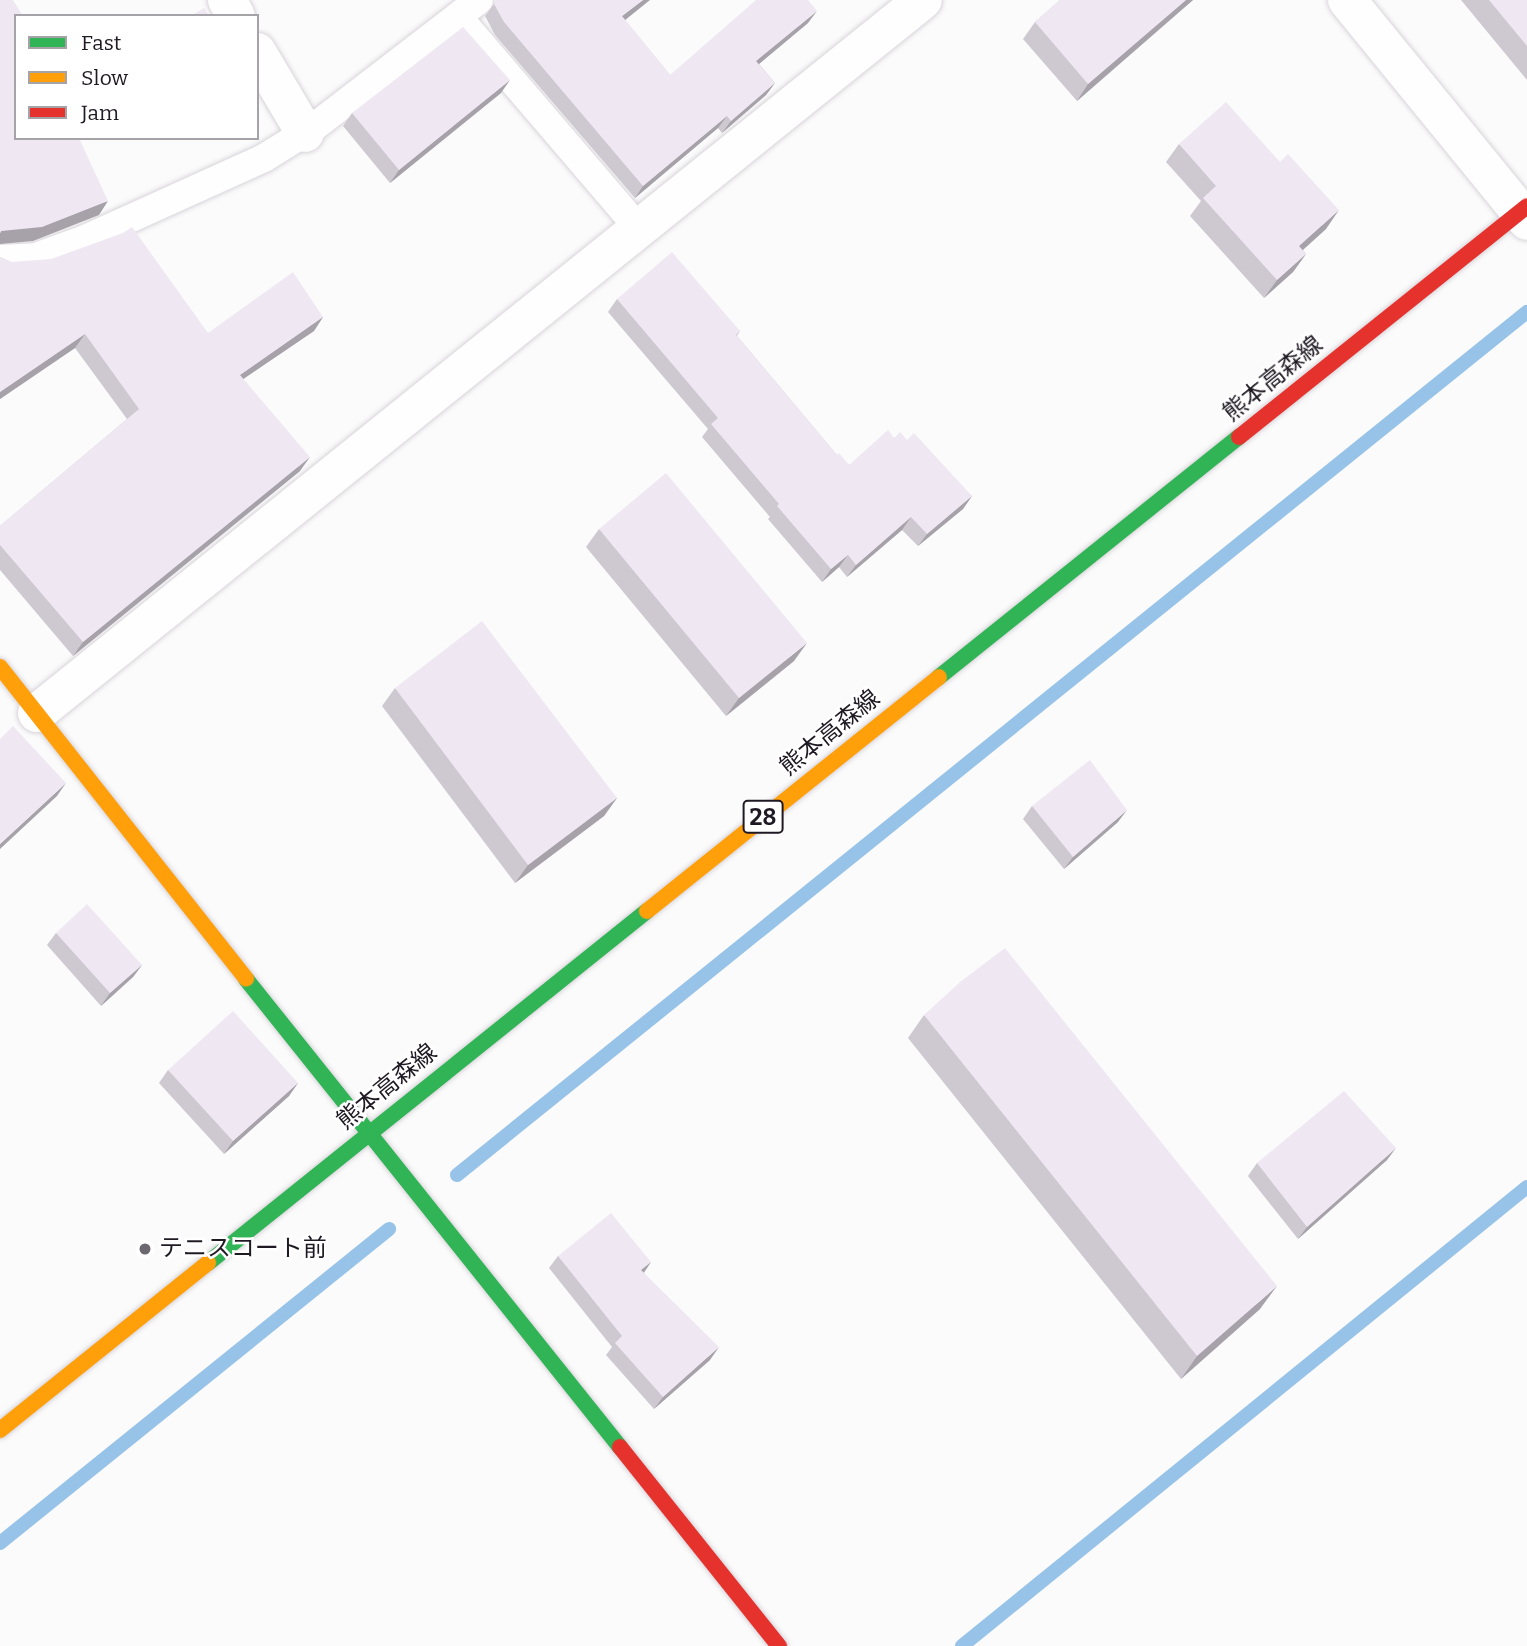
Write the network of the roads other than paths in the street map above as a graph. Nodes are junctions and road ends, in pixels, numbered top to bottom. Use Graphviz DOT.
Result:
graph roads {
  1 [pos="923,0"];
  2 [pos="1346,0"];
  3 [pos="469,9"];
  4 [pos="259,55"];
  5 [pos="305,133"];
  6 [pos="1524,213"];
  7 [pos="639,229"];
  8 [pos="0,259"];
  9 [pos="0,667"];
  10 [pos="37,713"];
  11 [pos="367,1133"];
  12 [pos="0,1430"];
  13 [pos="779,1646"];
  1 -- 7 [label="street"];
  2 -- 6 [label="street"];
  3 -- 5 [label="lane"];
  3 -- 7 [label="lane"];
  4 -- 5 [label="street"];
  5 -- 8 [label="lane"];
  6 -- 11 [label="main road, 熊本高森線 / 28"];
  7 -- 10 [label="street"];
  9 -- 10 [label="main road"];
  10 -- 11 [label="main road"];
  11 -- 12 [label="main road, 熊本高森線 / 28"];
  11 -- 13 [label="main road"];
}
